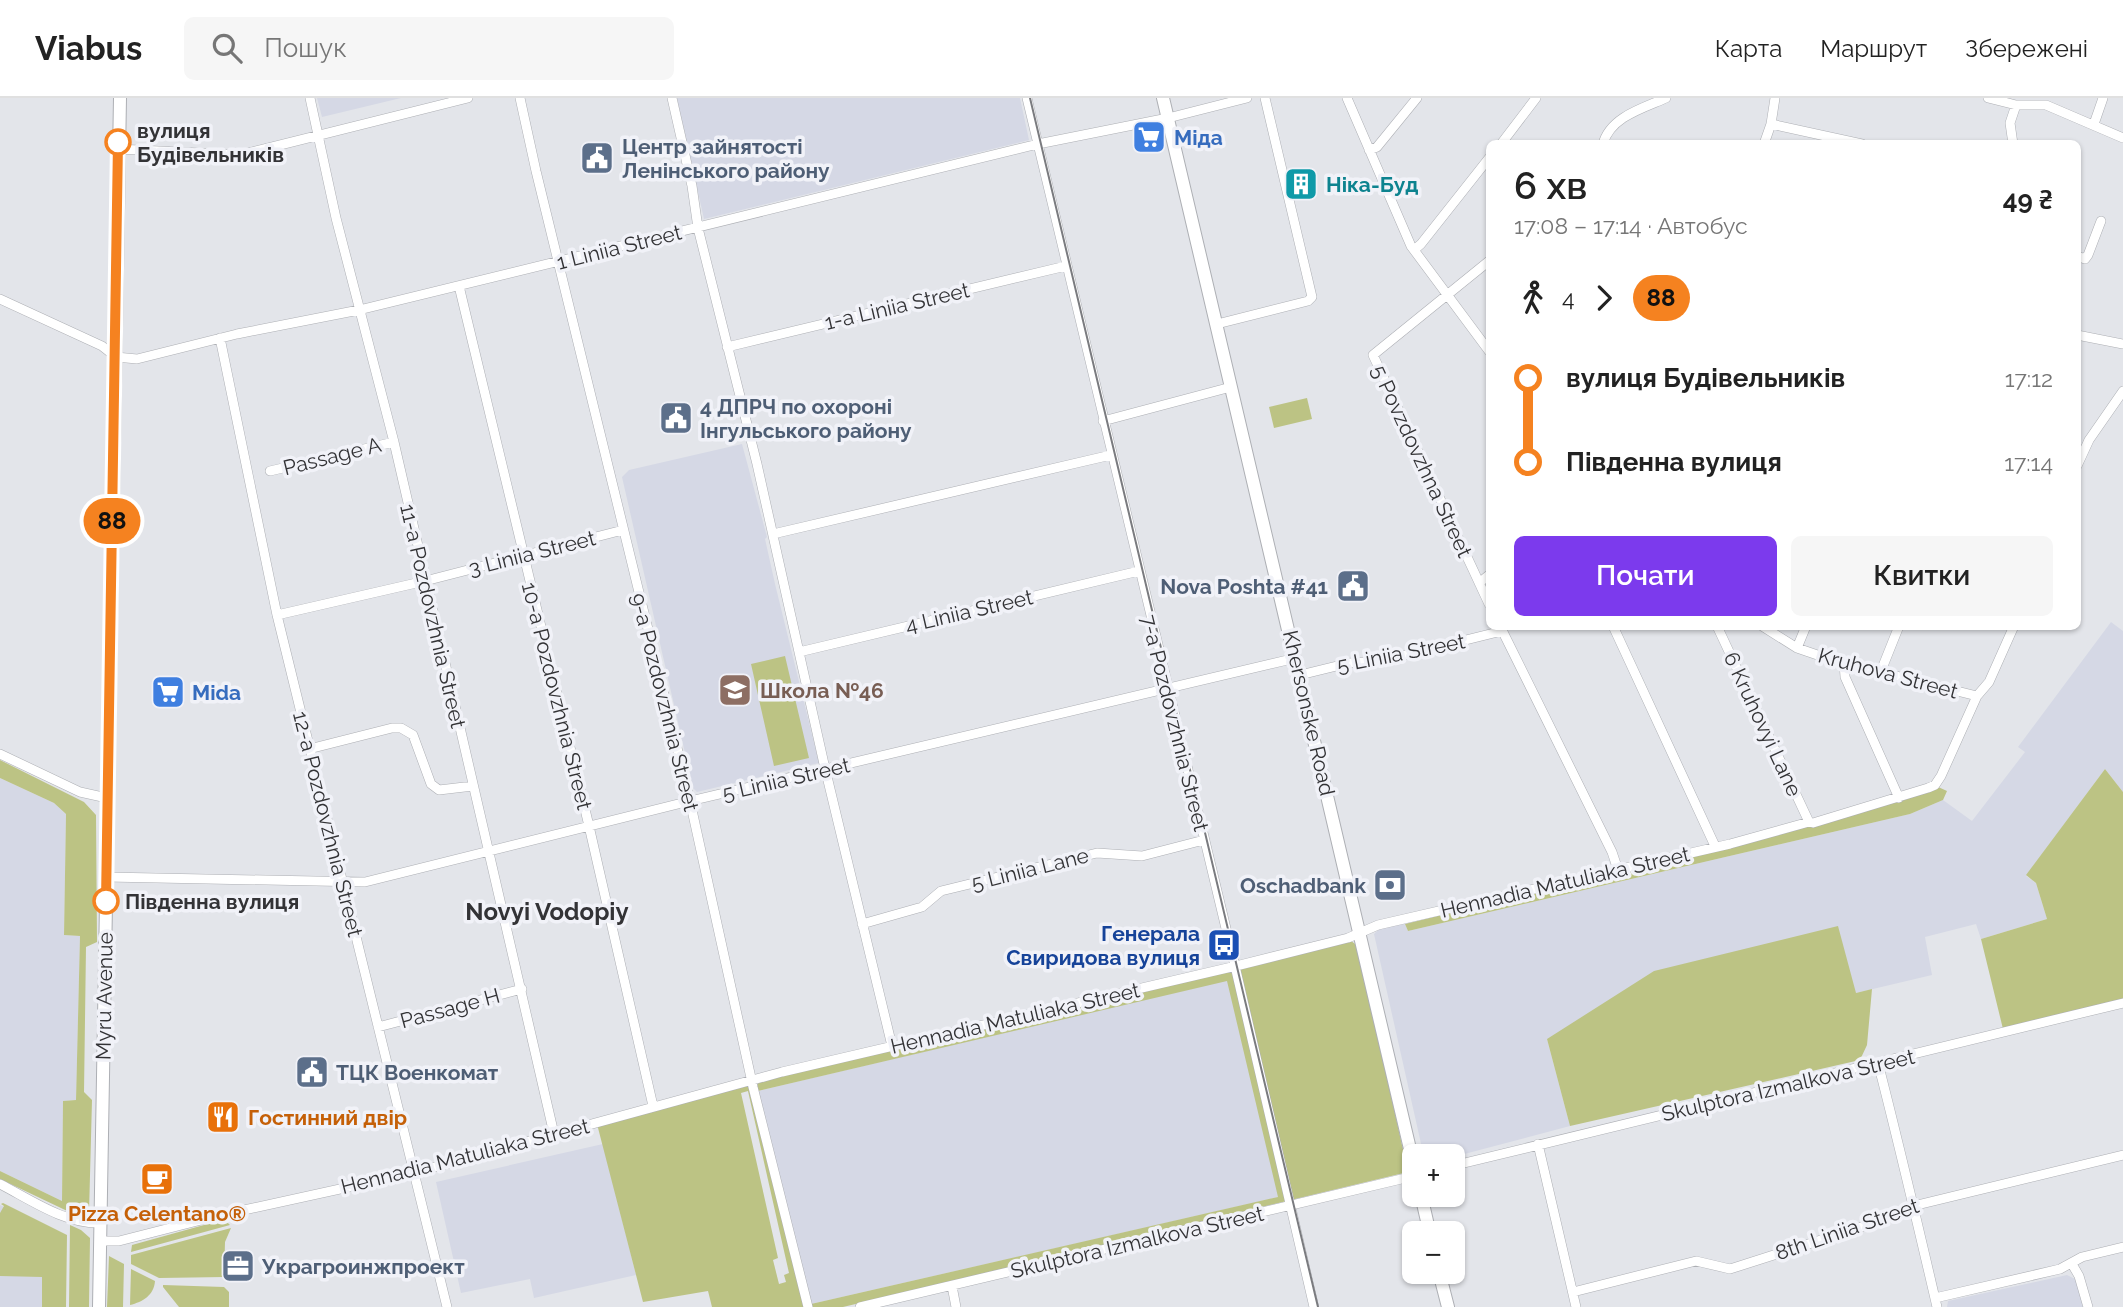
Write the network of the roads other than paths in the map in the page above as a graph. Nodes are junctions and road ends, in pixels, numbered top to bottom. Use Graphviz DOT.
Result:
graph roads {
  1 [pos="120,98"];
  2 [pos="310,98"];
  3 [pos="468,98"];
  4 [pos="520,98"];
  5 [pos="672,98"];
  6 [pos="1027,98"];
  7 [pos="1163,98"];
  8 [pos="1247,98"];
  9 [pos="1265,98"];
  10 [pos="1347,98"];
  11 [pos="1417,98"];
  12 [pos="1536,98"];
  13 [pos="1666,98"];
  14 [pos="1775,98"];
  15 [pos="1989,98"];
  16 [pos="2103,98"];
  17 [pos="2016,105"];
  18 [pos="1168,118"];
  19 [pos="1771,124"];
  20 [pos="2094,124"];
  21 [pos="318,135"];
  22 [pos="2123,138"];
  23 [pos="1504,140"];
  24 [pos="1604,140"];
  25 [pos="1766,140"];
  26 [pos="1844,140"];
  27 [pos="2012,140"];
  28 [pos="1038,144"];
  29 [pos="118,149"];
  30 [pos="1369,150"];
  31 [pos="1486,162"];
  32 [pos="2101,221"];
  33 [pos="698,228"];
  34 [pos="1414,250"];
  35 [pos="2081,257"];
  36 [pos="559,262"];
  37 [pos="1486,264"];
  38 [pos="1066,267"];
  39 [pos="459,286"];
  40 [pos="1447,296"];
  41 [pos="0,299"];
  42 [pos="359,310"];
  43 [pos="1217,324"];
  44 [pos="2081,336"];
  45 [pos="220,338"];
  46 [pos="2123,344"];
  47 [pos="727,346"];
  48 [pos="1486,347"];
  49 [pos="116,357"];
  50 [pos="1231,387"];
  51 [pos="2123,391"];
  52 [pos="1103,421"];
  53 [pos="394,442"];
  54 [pos="1111,455"];
  55 [pos="2081,457"];
  56 [pos="270,471"];
  57 [pos="623,530"];
  58 [pos="773,534"];
  59 [pos="522,555"];
  60 [pos="1139,571"];
  61 [pos="1486,577"];
  62 [pos="425,581"];
  63 [pos="1479,583"];
  64 [pos="1486,598"];
  65 [pos="276,615"];
  66 [pos="1497,630"];
  67 [pos="1501,630"];
  68 [pos="1614,630"];
  69 [pos="1719,630"];
  70 [pos="1768,630"];
  71 [pos="1804,630"];
  72 [pos="1897,630"];
  73 [pos="2012,630"];
  74 [pos="1797,648"];
  75 [pos="799,652"];
  76 [pos="1296,658"];
  77 [pos="1844,663"];
  78 [pos="1881,671"];
  79 [pos="1300,675"];
  80 [pos="1167,688"];
  81 [pos="1977,696"];
  82 [pos="309,749"];
  83 [pos="0,754"];
  84 [pos="827,771"];
  85 [pos="473,786"];
  86 [pos="107,798"];
  87 [pos="1899,798"];
  88 [pos="690,802"];
  89 [pos="1809,822"];
  90 [pos="589,827"];
  91 [pos="1204,840"];
  92 [pos="1715,846"];
  93 [pos="489,851"];
  94 [pos="1618,870"];
  95 [pos="107,877"];
  96 [pos="344,884"];
  97 [pos="863,924"];
  98 [pos="1359,933"];
  99 [pos="1235,966"];
  100 [pos="522,989"];
  101 [pos="2123,1003"];
  102 [pos="378,1027"];
  103 [pos="892,1046"];
  104 [pos="1878,1063"];
  105 [pos="751,1080"];
  106 [pos="653,1106"];
  107 [pos="554,1134"];
  108 [pos="1409,1144"];
  109 [pos="1538,1144"];
  110 [pos="2123,1155"];
  111 [pos="1465,1163"];
  112 [pos="414,1173"];
  113 [pos="1402,1179"];
  114 [pos="0,1184"];
  115 [pos="1289,1206"];
  116 [pos="1913,1206"];
  117 [pos="100,1223"];
  118 [pos="100,1241"];
  119 [pos="2123,1247"];
  120 [pos="2072,1264"];
  121 [pos="1442,1284"];
  122 [pos="951,1286"];
  123 [pos="1573,1292"];
  124 [pos="1936,1303"];
  125 [pos="879,1305"];
  126 [pos="99,1307"];
  127 [pos="447,1307"];
  128 [pos="808,1307"];
  129 [pos="860,1307"];
  130 [pos="956,1307"];
  131 [pos="1314,1307"];
  132 [pos="1448,1307"];
  133 [pos="1576,1307"];
  134 [pos="2088,1307"];
  1 -- 29 [label="main road, Myru Avenue"];
  2 -- 21 [label="street, 11-a Pozdovzhnia Street"];
  3 -- 21 [label="street"];
  4 -- 36 [label="street, 9-a Pozdovzhnia Street"];
  5 -- 33 [label="street"];
  6 -- 28 [label="street, 7-a Pozdovzhnia Street"];
  7 -- 18 [label="main road, Khersonske Road"];
  8 -- 18 [label="street, 1 Liniia Street"];
  9 -- 43 [label="street"];
  10 -- 30 [label="street"];
  11 -- 30 [label="street"];
  12 -- 23 [label="street"];
  13 -- 24 [label="street"];
  14 -- 19 [label="street"];
  15 -- 17 [label="street"];
  16 -- 20 [label="street"];
  17 -- 20 [label="street"];
  17 -- 27 [label="street"];
  18 -- 28 [label="street, 1 Liniia Street"];
  18 -- 43 [label="main road, Khersonske Road"];
  19 -- 25 [label="street"];
  19 -- 26 [label="street"];
  20 -- 22 [label="street"];
  21 -- 29 [label="street"];
  21 -- 42 [label="street, 11-a Pozdovzhnia Street"];
  28 -- 33 [label="street, 1 Liniia Street"];
  28 -- 38 [label="street, 7-a Pozdovzhnia Street"];
  29 -- 49 [label="main road, Myru Avenue"];
  30 -- 34 [label="street"];
  31 -- 34 [label="street"];
  32 -- 35 [label="street"];
  33 -- 36 [label="street, 1 Liniia Street"];
  33 -- 47 [label="street"];
  34 -- 40 [label="street"];
  36 -- 39 [label="street, 1 Liniia Street"];
  36 -- 57 [label="street, 9-a Pozdovzhnia Street"];
  37 -- 40 [label="street"];
  38 -- 47 [label="street, 1-a Liniia Street"];
  38 -- 52 [label="street, 7-a Pozdovzhnia Street"];
  39 -- 42 [label="street, 1 Liniia Street"];
  39 -- 59 [label="street, 10-a Pozdovzhnia Street"];
  40 -- 48 [label="street"];
  40 -- 63 [label="street, 5 Povzdovzhna Street"];
  41 -- 49 [label="street"];
  42 -- 45 [label="street, 1 Liniia Street"];
  42 -- 53 [label="street, 11-a Pozdovzhnia Street"];
  43 -- 50 [label="main road, Khersonske Road"];
  44 -- 46 [label="street"];
  45 -- 49 [label="street, 1 Liniia Street"];
  45 -- 65 [label="street, 12-a Pozdovzhnia Street"];
  47 -- 58 [label="street"];
  49 -- 86 [label="main road, Myru Avenue"];
  50 -- 52 [label="street"];
  50 -- 76 [label="main road, Khersonske Road"];
  51 -- 55 [label="street"];
  52 -- 54 [label="street, 7-a Pozdovzhnia Street"];
  53 -- 56 [label="street, Passage A"];
  53 -- 62 [label="street, 11-a Pozdovzhnia Street"];
  54 -- 58 [label="street"];
  54 -- 60 [label="street, 7-a Pozdovzhnia Street"];
  57 -- 59 [label="street, 3 Liniia Street"];
  57 -- 88 [label="street, 9-a Pozdovzhnia Street"];
  58 -- 75 [label="street"];
  59 -- 62 [label="street, 3 Liniia Street"];
  59 -- 90 [label="street, 10-a Pozdovzhnia Street"];
  60 -- 75 [label="street, 4 Liniia Street"];
  60 -- 80 [label="street, 7-a Pozdovzhnia Street"];
  61 -- 63 [label="street"];
  62 -- 65 [label="street, 3 Liniia Street"];
  62 -- 85 [label="street, 11-a Pozdovzhnia Street"];
  63 -- 64 [label="street, 5 Povzdovzhna Street"];
  65 -- 82 [label="street, 12-a Pozdovzhnia Street"];
  66 -- 79 [label="street, 5 Liniia Street"];
  67 -- 94 [label="street"];
  68 -- 92 [label="street"];
  69 -- 89 [label="street, 6 Kruhovyi Lane"];
  70 -- 74 [label="street, Kruhova Street"];
  71 -- 74 [label="street"];
  72 -- 78 [label="street"];
  73 -- 81 [label="street"];
  74 -- 77 [label="street, Kruhova Street"];
  75 -- 84 [label="street"];
  76 -- 79 [label="main road, Khersonske Road"];
  76 -- 80 [label="street, 5 Liniia Street"];
  77 -- 78 [label="street, Kruhova Street"];
  77 -- 87 [label="street"];
  78 -- 81 [label="street, Kruhova Street"];
  79 -- 98 [label="main road, Khersonske Road"];
  80 -- 84 [label="street, 5 Liniia Street"];
  80 -- 91 [label="street, 7-a Pozdovzhnia Street"];
  81 -- 87 [label="street, Hennadia Matuliaka Street"];
  82 -- 85 [label="street"];
  82 -- 96 [label="street, 12-a Pozdovzhnia Street"];
  83 -- 86 [label="street"];
  84 -- 88 [label="street, 5 Liniia Street"];
  84 -- 97 [label="street"];
  85 -- 93 [label="street, 11-a Pozdovzhnia Street"];
  86 -- 95 [label="main road, Myru Avenue"];
  87 -- 89 [label="street, Hennadia Matuliaka Street"];
  88 -- 90 [label="street, 5 Liniia Street"];
  88 -- 105 [label="street, 9-a Pozdovzhnia Street"];
  89 -- 92 [label="street, Hennadia Matuliaka Street"];
  90 -- 93 [label="street, 5 Liniia Street"];
  90 -- 106 [label="street, 10-a Pozdovzhnia Street"];
  91 -- 97 [label="street, 5 Liniia Lane"];
  91 -- 99 [label="street, 7-a Pozdovzhnia Street"];
  92 -- 94 [label="street, Hennadia Matuliaka Street"];
  93 -- 96 [label="street, 5 Liniia Street"];
  93 -- 100 [label="street, 11-a Pozdovzhnia Street"];
  94 -- 98 [label="street, Hennadia Matuliaka Street"];
  95 -- 96 [label="street, 5 Liniia Street"];
  95 -- 117 [label="main road, Myru Avenue"];
  96 -- 102 [label="street, 12-a Pozdovzhnia Street"];
  97 -- 103 [label="street"];
  98 -- 99 [label="street, Hennadia Matuliaka Street"];
  98 -- 108 [label="main road, Khersonske Road"];
  99 -- 103 [label="street, Hennadia Matuliaka Street"];
  99 -- 115 [label="street, 7-a Pozdovzhnia Street"];
  100 -- 102 [label="street, Passage H"];
  100 -- 107 [label="street, 11-a Pozdovzhnia Street"];
  101 -- 104 [label="street, Skulptora Izmalkova Street"];
  102 -- 112 [label="street, 12-a Pozdovzhnia Street"];
  103 -- 105 [label="street, Hennadia Matuliaka Street"];
  104 -- 109 [label="street, Skulptora Izmalkova Street"];
  104 -- 116 [label="street"];
  105 -- 106 [label="street, Hennadia Matuliaka Street"];
  105 -- 128 [label="street, 9-a Pozdovzhnia Street"];
  106 -- 107 [label="street, Hennadia Matuliaka Street"];
  107 -- 112 [label="street, Hennadia Matuliaka Street"];
  109 -- 111 [label="street, Skulptora Izmalkova Street"];
  109 -- 123 [label="street"];
  110 -- 116 [label="street, 8th Liniia Street"];
  112 -- 118 [label="street, Hennadia Matuliaka Street"];
  112 -- 127 [label="street, 12-a Pozdovzhnia Street"];
  113 -- 115 [label="street, Skulptora Izmalkova Street"];
  114 -- 117 [label="street"];
  115 -- 122 [label="street, Skulptora Izmalkova Street"];
  115 -- 131 [label="street, 7-a Pozdovzhnia Street"];
  116 -- 123 [label="street, 8th Liniia Street"];
  116 -- 124 [label="street"];
  117 -- 118 [label="main road, Myru Avenue"];
  118 -- 126 [label="main road, Myru Avenue"];
  119 -- 120 [label="street"];
  120 -- 124 [label="street"];
  120 -- 134 [label="street"];
  121 -- 132 [label="main road"];
  122 -- 125 [label="street, Skulptora Izmalkova Street"];
  122 -- 130 [label="street"];
  123 -- 133 [label="street"];
  125 -- 129 [label="street, Skulptora Izmalkova Street"];
}
